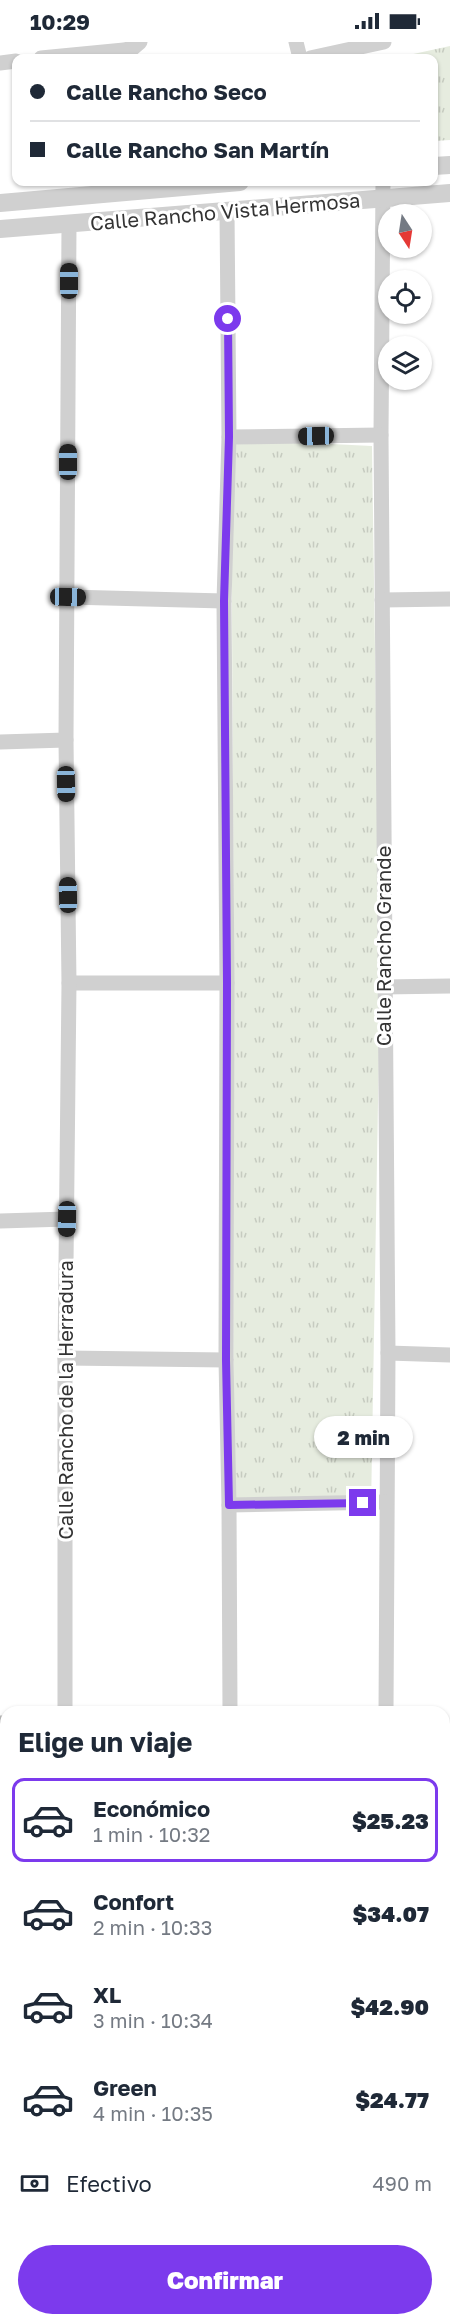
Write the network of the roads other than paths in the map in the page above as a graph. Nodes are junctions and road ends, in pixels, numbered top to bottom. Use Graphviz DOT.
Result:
graph roads {
  1 [pos="140,42"];
  2 [pos="384,42"];
  3 [pos="82,54"];
  4 [pos="328,54"];
  5 [pos="187,186"];
  6 [pos="148,189"];
  7 [pos="383,190"];
  8 [pos="450,193"];
  9 [pos="0,203"];
  10 [pos="227,211"];
  11 [pos="150,217"];
  12 [pos="69,224"];
  13 [pos="0,229"];
  14 [pos="381,435"];
  15 [pos="229,437"];
  16 [pos="68,597"];
  17 [pos="450,599"];
  18 [pos="382,600"];
  19 [pos="224,601"];
  20 [pos="66,740"];
  21 [pos="0,742"];
  22 [pos="69,983"];
  23 [pos="227,983"];
  24 [pos="450,986"];
  25 [pos="383,987"];
  26 [pos="67,1219"];
  27 [pos="0,1221"];
  28 [pos="388,1353"];
  29 [pos="450,1355"];
  30 [pos="65,1358"];
  31 [pos="226,1360"];
  32 [pos="386,1502"];
  33 [pos="229,1505"];
  34 [pos="65,1706"];
  35 [pos="230,1706"];
  36 [pos="386,1706"];
  1 -- 3 [label="street"];
  2 -- 4 [label="street"];
  5 -- 6 [label="street, Calle Rancho Vista Hermosa"];
  6 -- 9 [label="street, Calle Rancho Vista Hermosa"];
  6 -- 11 [label="street"];
  7 -- 8 [label="street, Calle Rancho Vista Hermosa"];
  7 -- 10 [label="street, Calle Rancho Vista Hermosa"];
  7 -- 14 [label="street, Calle Rancho Grande"];
  10 -- 11 [label="street, Calle Rancho Vista Hermosa"];
  10 -- 15 [label="street"];
  11 -- 12 [label="street, Calle Rancho Vista Hermosa"];
  12 -- 13 [label="street, Calle Rancho Vista Hermosa"];
  12 -- 16 [label="street, Calle Rancho de la Herradura"];
  14 -- 15 [label="street"];
  14 -- 18 [label="street, Calle Rancho Grande"];
  15 -- 19 [label="street"];
  16 -- 19 [label="street"];
  16 -- 20 [label="street, Calle Rancho de la Herradura"];
  17 -- 18 [label="street"];
  18 -- 25 [label="street, Calle Rancho Grande"];
  19 -- 23 [label="street"];
  20 -- 21 [label="street"];
  20 -- 22 [label="street, Calle Rancho de la Herradura"];
  22 -- 23 [label="street"];
  22 -- 26 [label="street, Calle Rancho de la Herradura"];
  23 -- 31 [label="street"];
  24 -- 25 [label="street"];
  25 -- 28 [label="street, Calle Rancho Grande"];
  26 -- 27 [label="street"];
  26 -- 30 [label="street, Calle Rancho de la Herradura"];
  28 -- 29 [label="street"];
  28 -- 32 [label="street, Calle Rancho Grande"];
  30 -- 31 [label="street"];
  30 -- 34 [label="street, Calle Rancho de la Herradura"];
  31 -- 33 [label="street"];
  32 -- 33 [label="street"];
  32 -- 36 [label="street, Calle Rancho Grande"];
  33 -- 35 [label="street"];
}
